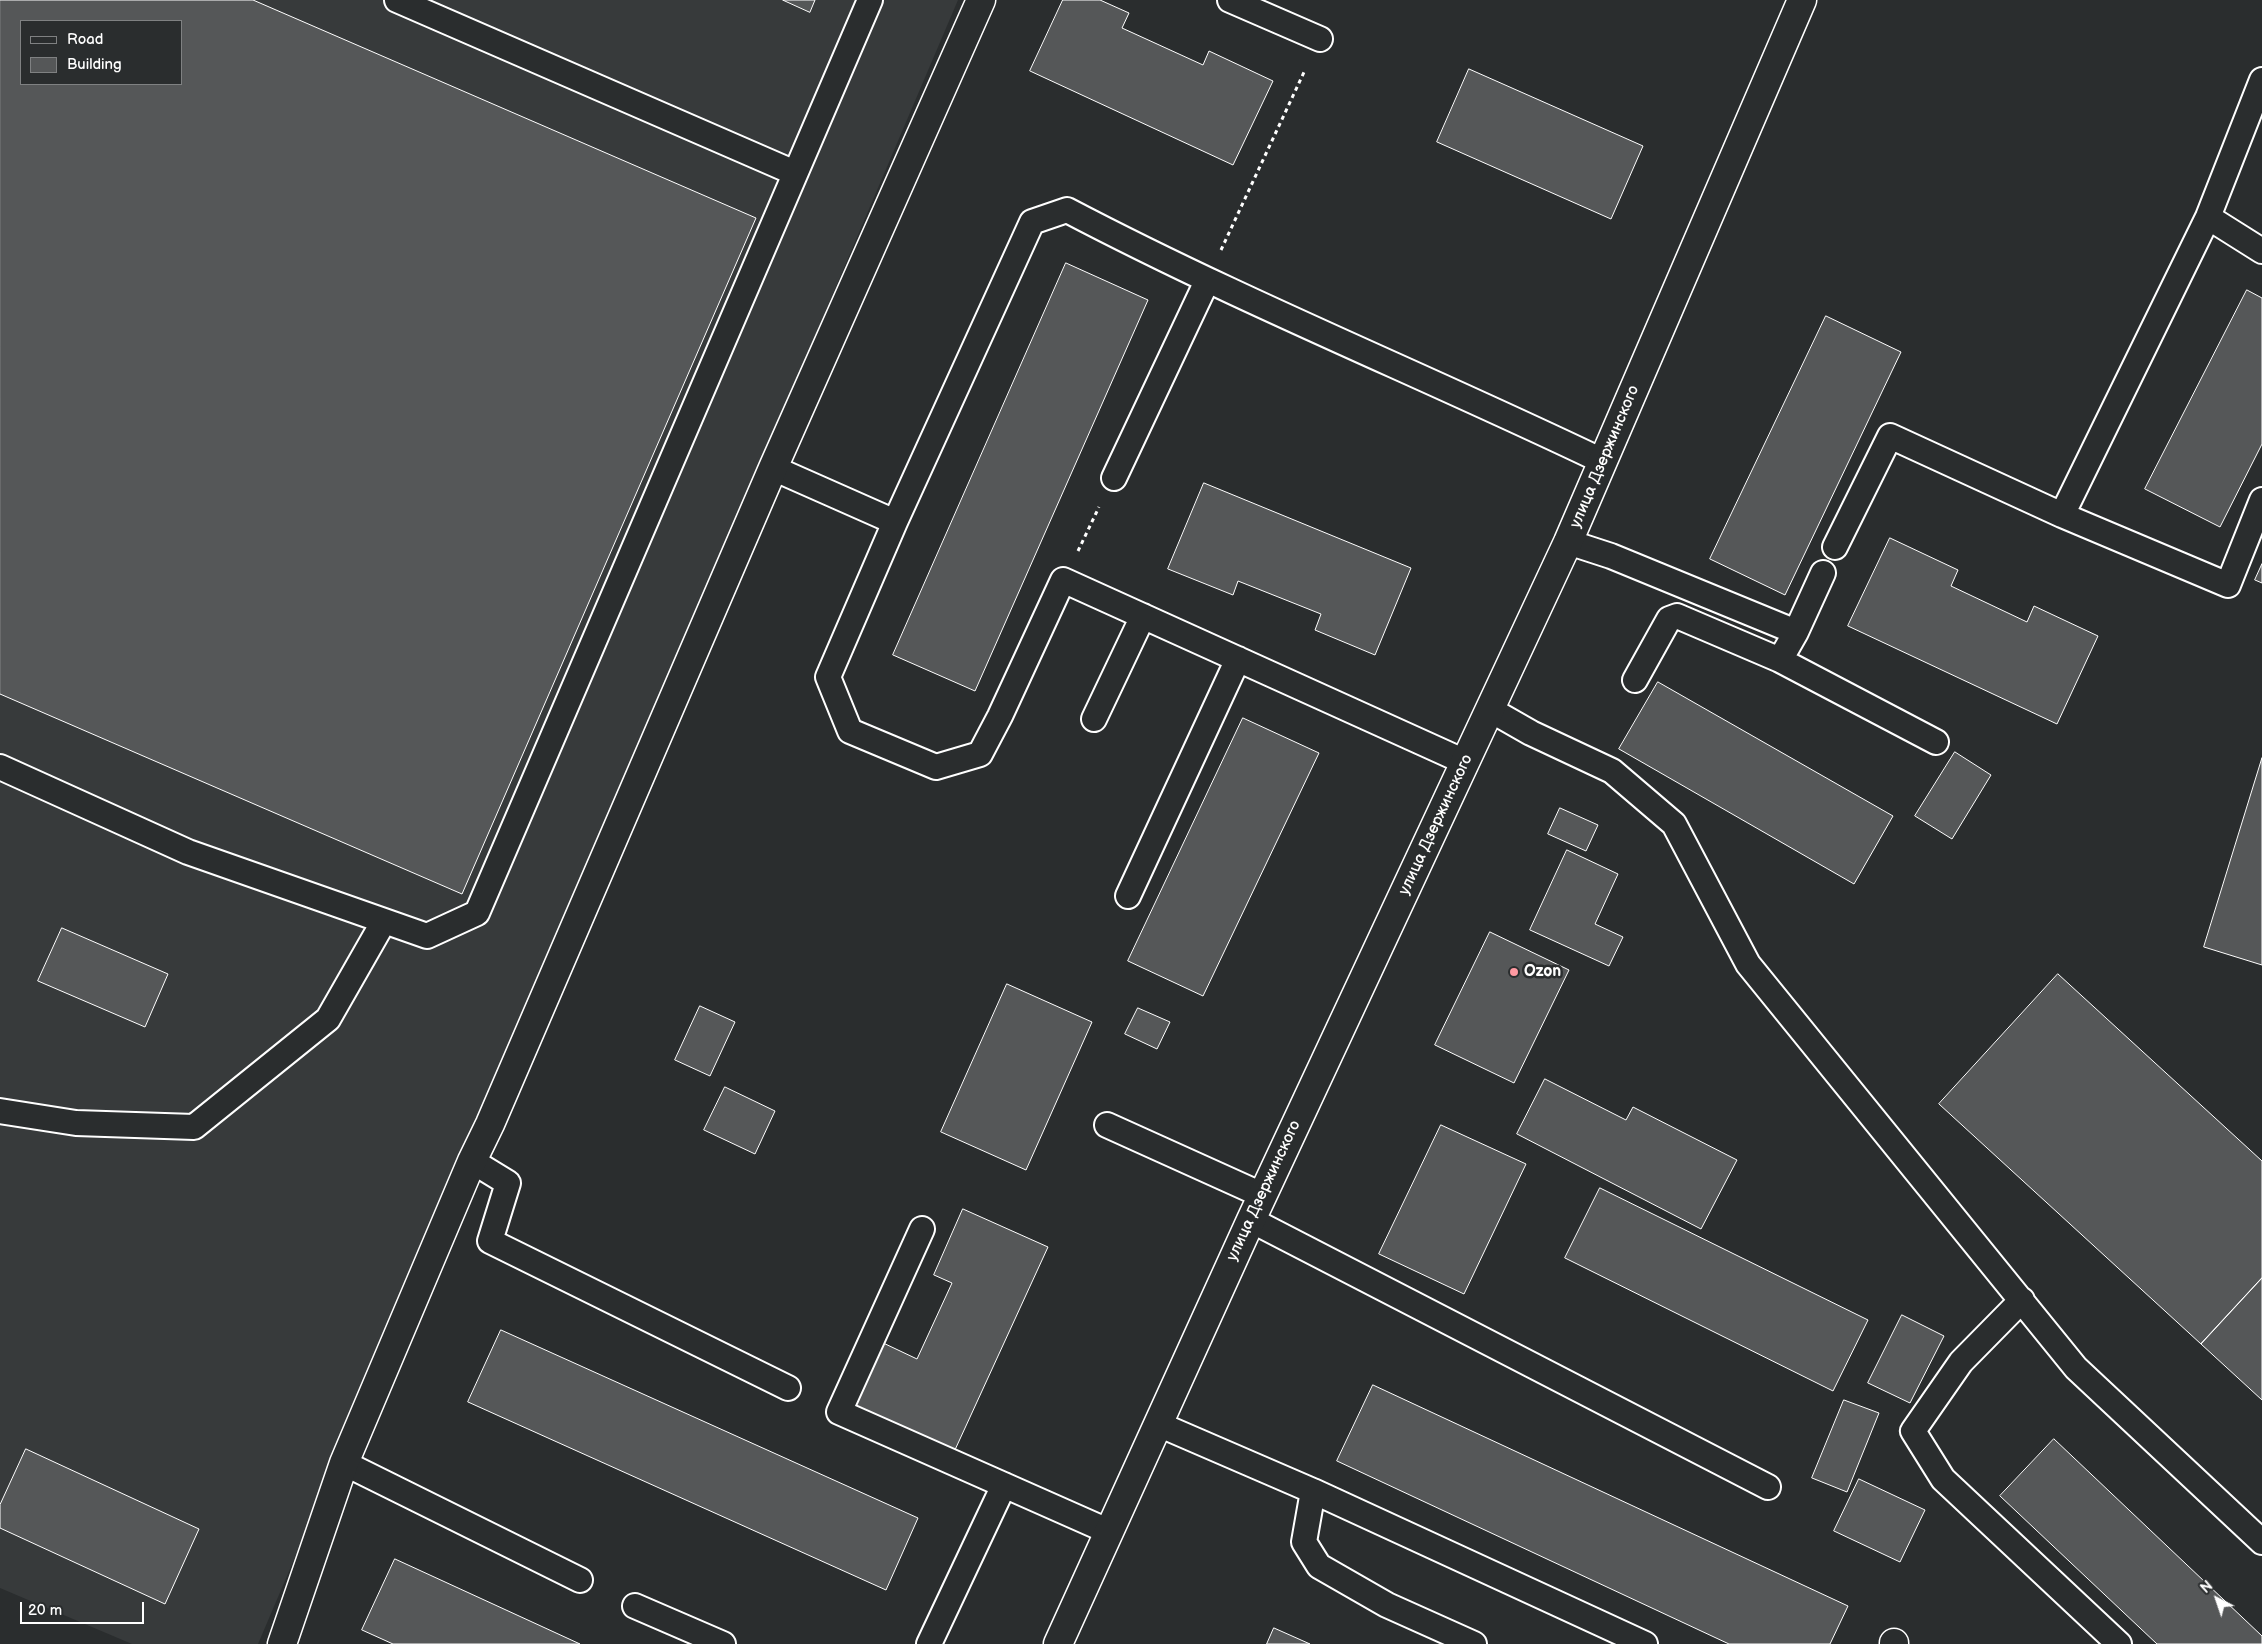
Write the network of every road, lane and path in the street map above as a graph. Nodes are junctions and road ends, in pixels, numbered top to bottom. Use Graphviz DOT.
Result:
graph roads {
  1 [pos="397,0"];
  2 [pos="870,0"];
  3 [pos="981,0"];
  4 [pos="1230,0"];
  5 [pos="1802,0"];
  6 [pos="1320,39"];
  7 [pos="2262,80"];
  8 [pos="796,173"];
  9 [pos="2208,217"];
  10 [pos="2262,251"];
  11 [pos="1207,280"];
  12 [pos="1602,461"];
  13 [pos="772,468"];
  14 [pos="1114,478"];
  15 [pos="2262,500"];
  16 [pos="2062,516"];
  17 [pos="895,522"];
  18 [pos="1568,542"];
  19 [pos="1835,547"];
  20 [pos="1823,573"];
  21 [pos="1063,580"];
  22 [pos="1143,616"];
  23 [pos="1796,632"];
  24 [pos="1238,659"];
  25 [pos="1780,660"];
  26 [pos="1635,680"];
  27 [pos="1489,710"];
  28 [pos="1094,719"];
  29 [pos="1936,742"];
  30 [pos="1465,762"];
  31 [pos="0,767"];
  32 [pos="1128,896"];
  33 [pos="384,920"];
  34 [pos="0,1111"];
  35 [pos="1107,1125"];
  36 [pos="472,1161"];
  37 [pos="1262,1195"];
  38 [pos="1251,1220"];
  39 [pos="922,1229"];
  40 [pos="2022,1300"];
  41 [pos="788,1388"];
  42 [pos="1158,1424"];
  43 [pos="344,1463"];
  44 [pos="1004,1485"];
  45 [pos="1768,1487"];
  46 [pos="1313,1491"];
  47 [pos="1110,1532"];
  48 [pos="2262,1542"];
  49 [pos="580,1580"];
  50 [pos="636,1606"];
  51 [pos="282,1644"];
  52 [pos="723,1644"];
  53 [pos="929,1644"];
  54 [pos="1058,1644"];
  55 [pos="1474,1644"];
  56 [pos="1645,1644"];
  57 [pos="2119,1644"];
  1 -- 8 [label="lane"];
  2 -- 8 [label="lane"];
  3 -- 13 [label="main road"];
  4 -- 6 [label="lane"];
  5 -- 12 [label="main road, улица Дзержинского"];
  6 -- 11 [label="path"];
  7 -- 9 [label="lane"];
  8 -- 33 [label="lane"];
  9 -- 10 [label="lane"];
  9 -- 16 [label="lane"];
  11 -- 12 [label="lane"];
  11 -- 14 [label="lane"];
  11 -- 17 [label="lane"];
  12 -- 18 [label="main road, улица Дзержинского"];
  13 -- 17 [label="lane"];
  13 -- 36 [label="main road"];
  14 -- 21 [label="path"];
  15 -- 16 [label="lane"];
  16 -- 19 [label="lane"];
  17 -- 21 [label="lane"];
  18 -- 23 [label="lane"];
  18 -- 27 [label="main road, улица Дзержинского"];
  20 -- 23 [label="lane"];
  21 -- 22 [label="lane"];
  22 -- 24 [label="lane"];
  22 -- 28 [label="lane"];
  23 -- 25 [label="lane"];
  24 -- 30 [label="lane"];
  24 -- 32 [label="lane"];
  25 -- 26 [label="lane"];
  25 -- 29 [label="lane"];
  27 -- 30 [label="main road, улица Дзержинского"];
  27 -- 40 [label="lane"];
  30 -- 37 [label="main road, улица Дзержинского"];
  31 -- 33 [label="lane"];
  33 -- 34 [label="lane"];
  35 -- 37 [label="lane"];
  36 -- 41 [label="lane"];
  36 -- 43 [label="main road"];
  37 -- 38 [label="main road, улица Дзержинского"];
  38 -- 42 [label="main road, улица Дзержинского"];
  38 -- 45 [label="lane"];
  39 -- 44 [label="lane"];
  40 -- 48 [label="lane"];
  40 -- 57 [label="lane"];
  42 -- 46 [label="lane"];
  42 -- 47 [label="main road, улица Дзержинского"];
  43 -- 49 [label="lane"];
  43 -- 51 [label="main road"];
  44 -- 47 [label="lane"];
  44 -- 53 [label="lane"];
  46 -- 55 [label="lane"];
  46 -- 56 [label="lane"];
  47 -- 54 [label="main road, улица Дзержинского"];
  50 -- 52 [label="lane"];
}
